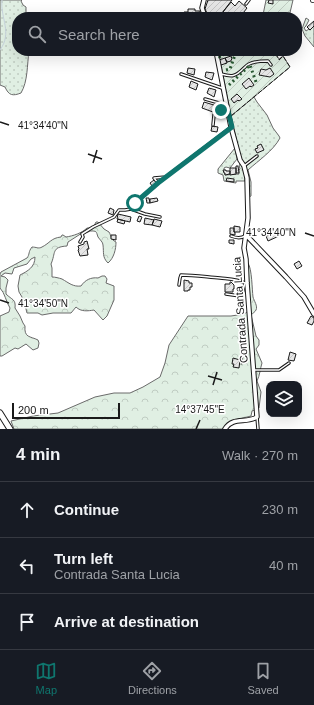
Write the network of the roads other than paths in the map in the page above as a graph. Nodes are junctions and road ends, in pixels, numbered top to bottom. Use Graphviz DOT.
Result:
graph roads {
  1 [pos="204,0"];
  2 [pos="249,0"];
  3 [pos="246,4"];
  4 [pos="203,12"];
  5 [pos="217,56"];
  6 [pos="271,65"];
  7 [pos="181,74"];
  8 [pos="221,74"];
  9 [pos="224,89"];
  10 [pos="205,99"];
  11 [pos="228,106"];
  12 [pos="228,111"];
  13 [pos="213,124"];
  14 [pos="232,127"];
  15 [pos="257,156"];
  16 [pos="244,166"];
  17 [pos="168,176"];
  18 [pos="158,183"];
  19 [pos="131,209"];
  20 [pos="160,217"];
  21 [pos="246,235"];
  22 [pos="231,236"];
  23 [pos="80,242"];
  24 [pos="246,283"];
  25 [pos="179,284"];
  26 [pos="226,294"];
  27 [pos="312,308"];
  28 [pos="314,314"];
  29 [pos="289,363"];
  30 [pos="254,370"];
  31 [pos="0,413"];
  32 [pos="257,418"];
  33 [pos="10,429"];
  34 [pos="225,429"];
  35 [pos="258,429"];
  1 -- 4 [label="street"];
  2 -- 3 [label="lane"];
  5 -- 8 [label="street, Contrada Santa Lucia"];
  6 -- 8 [label="lane"];
  7 -- 9 [label="lane"];
  8 -- 9 [label="street, Contrada Santa Lucia"];
  9 -- 11 [label="street, Contrada Santa Lucia"];
  10 -- 11 [label="lane"];
  11 -- 12 [label="street, Contrada Santa Lucia"];
  12 -- 13 [label="lane"];
  12 -- 14 [label="street, Contrada Santa Lucia"];
  14 -- 16 [label="street, Contrada Santa Lucia"];
  14 -- 17 [label="lane"];
  15 -- 16 [label="lane"];
  16 -- 21 [label="street, Contrada Santa Lucia"];
  17 -- 18 [label="lane"];
  17 -- 18 [label="lane"];
  18 -- 19 [label="lane"];
  19 -- 20 [label="lane"];
  19 -- 23 [label="lane"];
  21 -- 22 [label="lane"];
  21 -- 24 [label="street, Contrada Santa Lucia"];
  21 -- 27 [label="street"];
  24 -- 25 [label="lane"];
  24 -- 26 [label="lane"];
  24 -- 30 [label="street, Contrada Santa Lucia"];
  27 -- 28 [label="street"];
  29 -- 30 [label="lane"];
  30 -- 32 [label="street, Contrada Santa Lucia"];
  31 -- 33 [label="main road"];
  32 -- 34 [label="street"];
  32 -- 35 [label="lane"];
}
